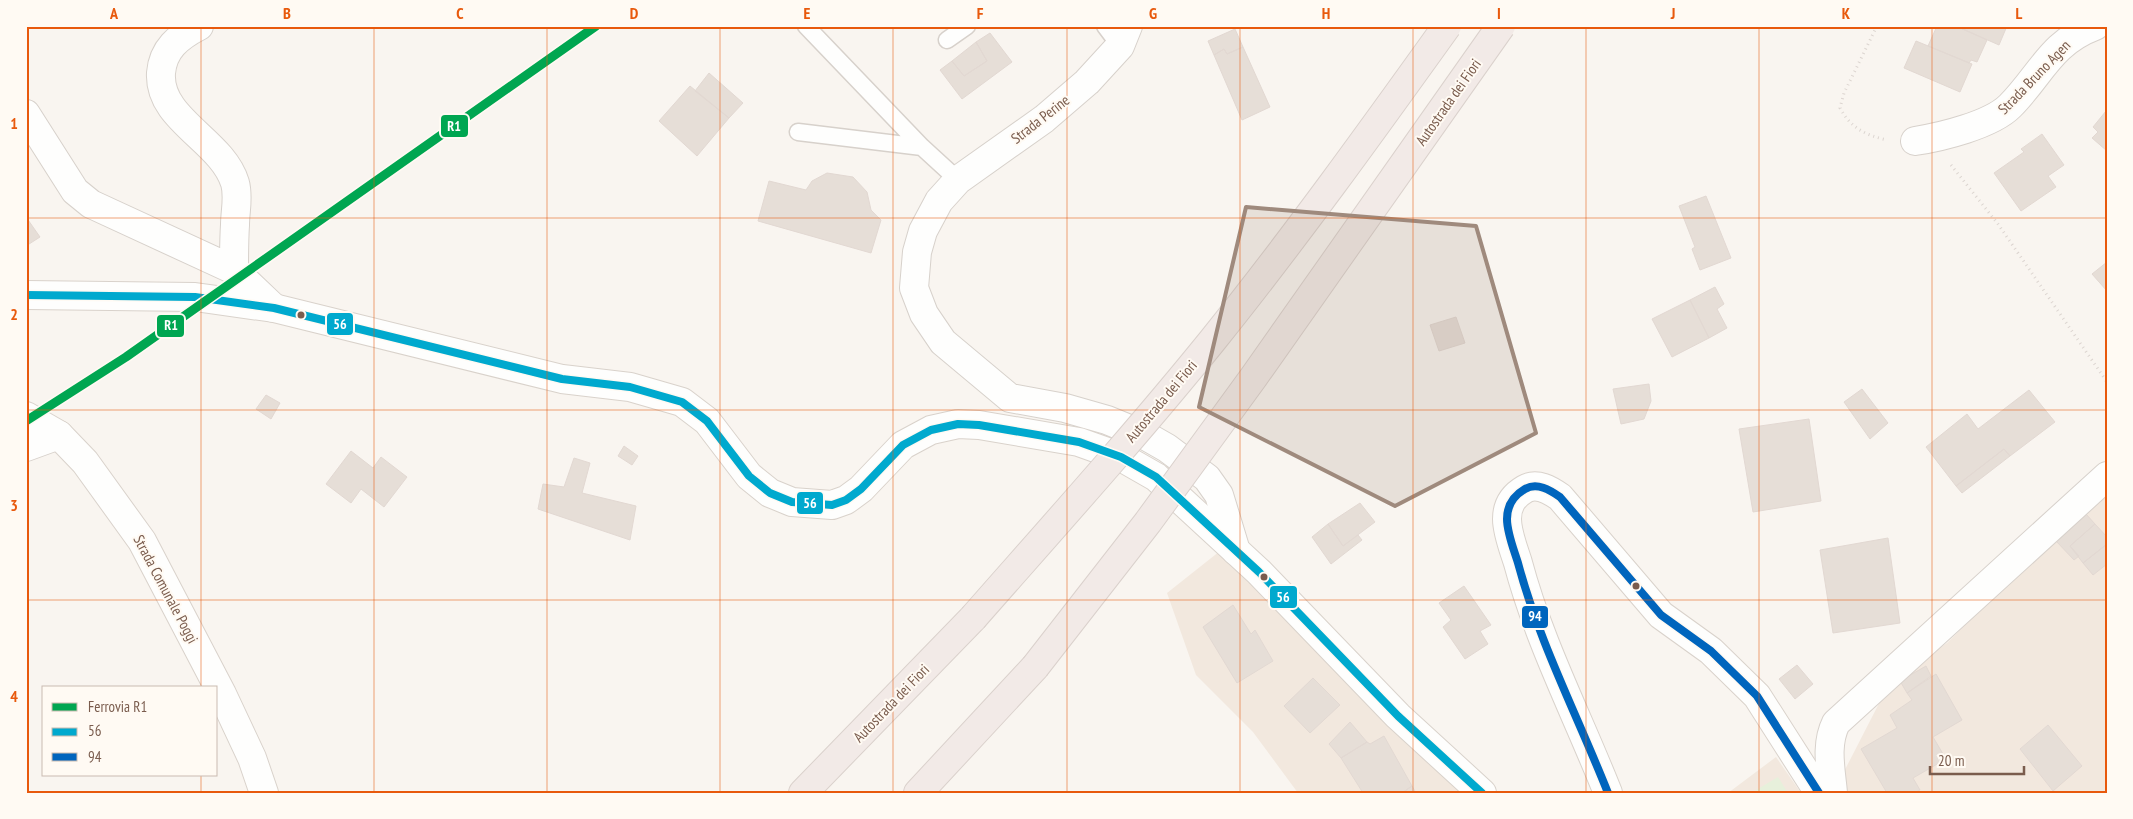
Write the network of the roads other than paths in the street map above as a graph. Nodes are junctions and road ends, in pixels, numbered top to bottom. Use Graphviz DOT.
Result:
graph roads {
  1 [pos="199,26"];
  2 [pos="806,26"];
  3 [pos="967,26"];
  4 [pos="1447,26"];
  5 [pos="1501,26"];
  6 [pos="2095,26"];
  7 [pos="1118,33"];
  8 [pos="947,40"];
  9 [pos="26,114"];
  10 [pos="798,132"];
  11 [pos="1923,140"];
  12 [pos="922,147"];
  13 [pos="958,180"];
  14 [pos="234,270"];
  15 [pos="26,295"];
  16 [pos="274,308"];
  17 [pos="26,416"];
  18 [pos="59,435"];
  19 [pos="26,447"];
  20 [pos="2107,476"];
  21 [pos="1171,490"];
  22 [pos="1236,551"];
  23 [pos="218,686"];
  24 [pos="218,686"];
  25 [pos="264,793"];
  26 [pos="803,793"];
  27 [pos="918,793"];
  28 [pos="1482,793"];
  29 [pos="1608,793"];
  30 [pos="1819,793"];
  31 [pos="1833,793"];
  1 -- 14 [label="main road"];
  2 -- 12 [label="lane"];
  3 -- 8 [label="lane"];
  4 -- 26 [label="highway, Autostrada dei Fiori, bridge"];
  5 -- 21 [label="highway, Autostrada dei Fiori, bridge"];
  6 -- 11 [label="main road, Strada Bruno Agen"];
  7 -- 13 [label="main road, Strada Perine"];
  9 -- 14 [label="main road"];
  10 -- 12 [label="lane"];
  12 -- 13 [label="lane"];
  13 -- 22 [label="main road, Strada Perine"];
  14 -- 16 [label="main road"];
  15 -- 16 [label="main road"];
  16 -- 21 [label="main road"];
  17 -- 18 [label="main road, Strada Comunale Poggi"];
  18 -- 19 [label="main road"];
  18 -- 23 [label="main road, Strada Comunale Poggi"];
  20 -- 31 [label="main road"];
  21 -- 22 [label="main road"];
  21 -- 27 [label="highway, Autostrada dei Fiori, bridge"];
  22 -- 28 [label="main road"];
  24 -- 25 [label="main road, Strada Comunale Poggi"];
  29 -- 30 [label="main road"];
}
